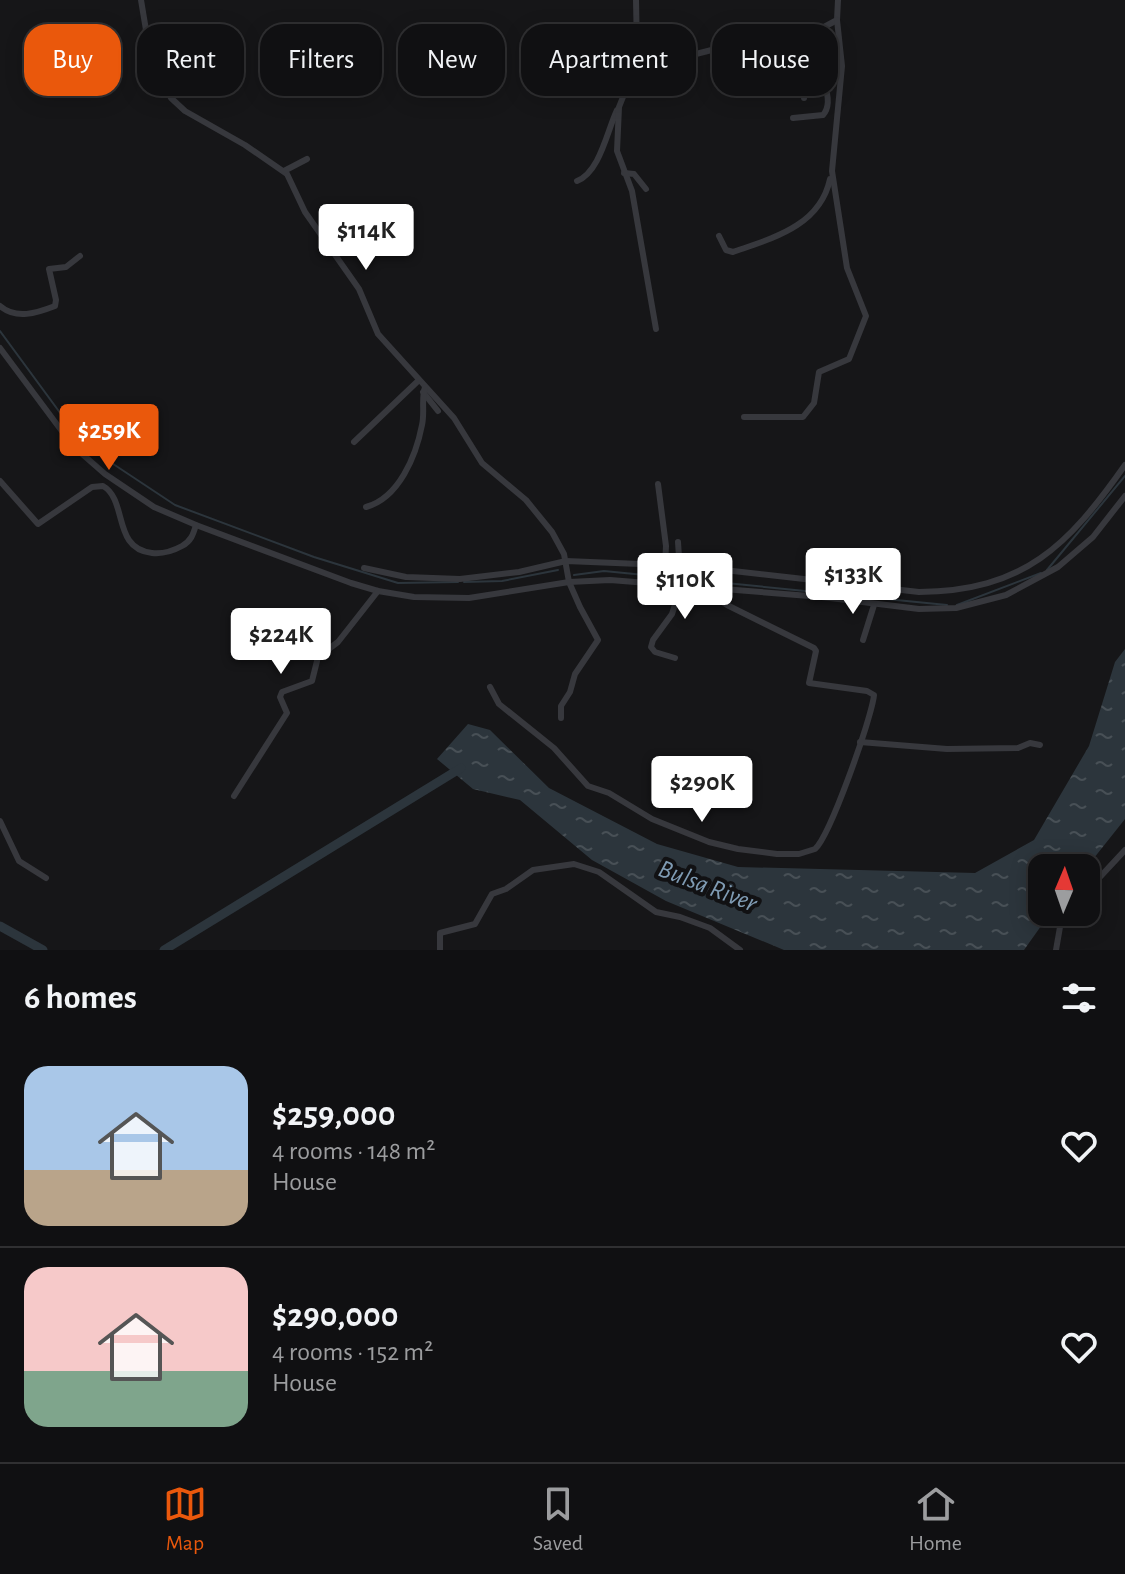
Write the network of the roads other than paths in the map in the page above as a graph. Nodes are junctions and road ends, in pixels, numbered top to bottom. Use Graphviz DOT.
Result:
graph roads {
  1 [pos="141,0"];
  2 [pos="636,0"];
  3 [pos="838,0"];
  4 [pos="837,20"];
  5 [pos="636,24"];
  6 [pos="830,24"];
  7 [pos="625,96"];
  8 [pos="827,96"];
  9 [pos="619,107"];
  10 [pos="793,118"];
  11 [pos="307,159"];
  12 [pos="284,171"];
  13 [pos="832,171"];
  14 [pos="624,173"];
  15 [pos="577,181"];
  16 [pos="646,189"];
  17 [pos="719,236"];
  18 [pos="80,256"];
  19 [pos="0,306"];
  20 [pos="656,329"];
  21 [pos="0,348"];
  22 [pos="419,380"];
  23 [pos="424,389"];
  24 [pos="438,411"];
  25 [pos="744,417"];
  26 [pos="354,442"];
  27 [pos="1125,465"];
  28 [pos="0,481"];
  29 [pos="658,484"];
  30 [pos="1125,496"];
  31 [pos="366,507"];
  32 [pos="196,525"];
  33 [pos="678,542"];
  34 [pos="566,561"];
  35 [pos="665,565"];
  36 [pos="676,565"];
  37 [pos="364,568"];
  38 [pos="569,582"];
  39 [pos="681,586"];
  40 [pos="701,588"];
  41 [pos="378,591"];
  42 [pos="874,605"];
  43 [pos="863,640"];
  44 [pos="675,658"];
  45 [pos="490,687"];
  46 [pos="561,718"];
  47 [pos="860,742"];
  48 [pos="1040,745"];
  49 [pos="234,796"];
  50 [pos="0,821"];
  51 [pos="1125,850"];
  52 [pos="1100,877"];
  53 [pos="46,878"];
  54 [pos="1061,926"];
  55 [pos="440,950"];
  56 [pos="740,950"];
  57 [pos="1056,950"];
  1 -- 12 [label="street"];
  2 -- 5 [label="street"];
  3 -- 4 [label="street"];
  4 -- 6 [label="street"];
  4 -- 13 [label="street"];
  7 -- 9 [label="street"];
  8 -- 10 [label="street"];
  9 -- 14 [label="street"];
  9 -- 15 [label="street"];
  11 -- 12 [label="street"];
  12 -- 22 [label="street"];
  13 -- 17 [label="street"];
  13 -- 25 [label="street"];
  14 -- 16 [label="street"];
  14 -- 20 [label="street"];
  18 -- 19 [label="street"];
  21 -- 32 [label="street"];
  22 -- 23 [label="street"];
  22 -- 26 [label="street"];
  23 -- 24 [label="street"];
  23 -- 31 [label="street"];
  23 -- 34 [label="street"];
  27 -- 36 [label="street"];
  28 -- 32 [label="street"];
  29 -- 35 [label="street"];
  30 -- 42 [label="street"];
  32 -- 41 [label="street"];
  33 -- 36 [label="street"];
  34 -- 35 [label="street"];
  34 -- 37 [label="street"];
  34 -- 38 [label="street"];
  35 -- 36 [label="street"];
  38 -- 39 [label="street"];
  38 -- 41 [label="street"];
  38 -- 46 [label="street"];
  39 -- 40 [label="street"];
  39 -- 44 [label="street"];
  40 -- 42 [label="street"];
  40 -- 47 [label="street"];
  41 -- 49 [label="street"];
  42 -- 43 [label="street"];
  45 -- 47 [label="street"];
  47 -- 48 [label="street"];
  50 -- 53 [label="street"];
  51 -- 52 [label="street"];
  54 -- 57 [label="street"];
  55 -- 56 [label="street"];
}
